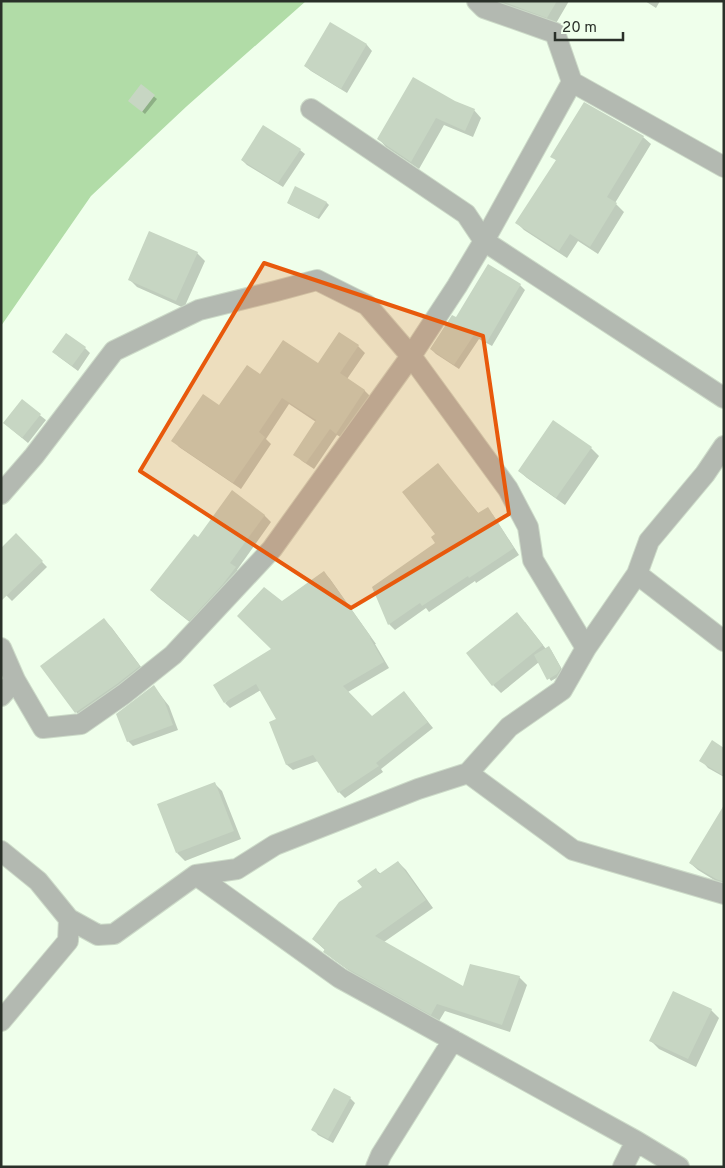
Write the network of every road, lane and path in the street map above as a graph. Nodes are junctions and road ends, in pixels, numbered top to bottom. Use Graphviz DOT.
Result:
graph roads {
  1 [pos="477,1"];
  2 [pos="572,82"];
  3 [pos="311,109"];
  4 [pos="724,167"];
  5 [pos="484,241"];
  6 [pos="410,356"];
  7 [pos="724,398"];
  8 [pos="724,446"];
  9 [pos="1,494"];
  10 [pos="636,574"];
  11 [pos="724,641"];
  12 [pos="1,648"];
  13 [pos="586,648"];
  14 [pos="15,680"];
  15 [pos="1,696"];
  16 [pos="468,773"];
  17 [pos="1,851"];
  18 [pos="196,875"];
  19 [pos="724,894"];
  20 [pos="69,919"];
  21 [pos="1,1021"];
  22 [pos="453,1040"];
  23 [pos="636,1141"];
  24 [pos="376,1167"];
  25 [pos="623,1167"];
  26 [pos="679,1167"];
  1 -- 2 [label="street"];
  2 -- 4 [label="street"];
  2 -- 5 [label="street"];
  3 -- 5 [label="street"];
  5 -- 6 [label="street"];
  5 -- 7 [label="street"];
  6 -- 9 [label="street"];
  6 -- 13 [label="street"];
  6 -- 14 [label="street"];
  8 -- 10 [label="street"];
  10 -- 11 [label="street"];
  10 -- 13 [label="street"];
  12 -- 14 [label="street"];
  13 -- 16 [label="street"];
  14 -- 15 [label="street"];
  16 -- 18 [label="street"];
  16 -- 19 [label="street"];
  17 -- 20 [label="street"];
  18 -- 20 [label="street"];
  18 -- 22 [label="street"];
  20 -- 21 [label="street"];
  22 -- 23 [label="street"];
  22 -- 24 [label="street"];
  23 -- 25 [label="street"];
  23 -- 26 [label="street"];
}
